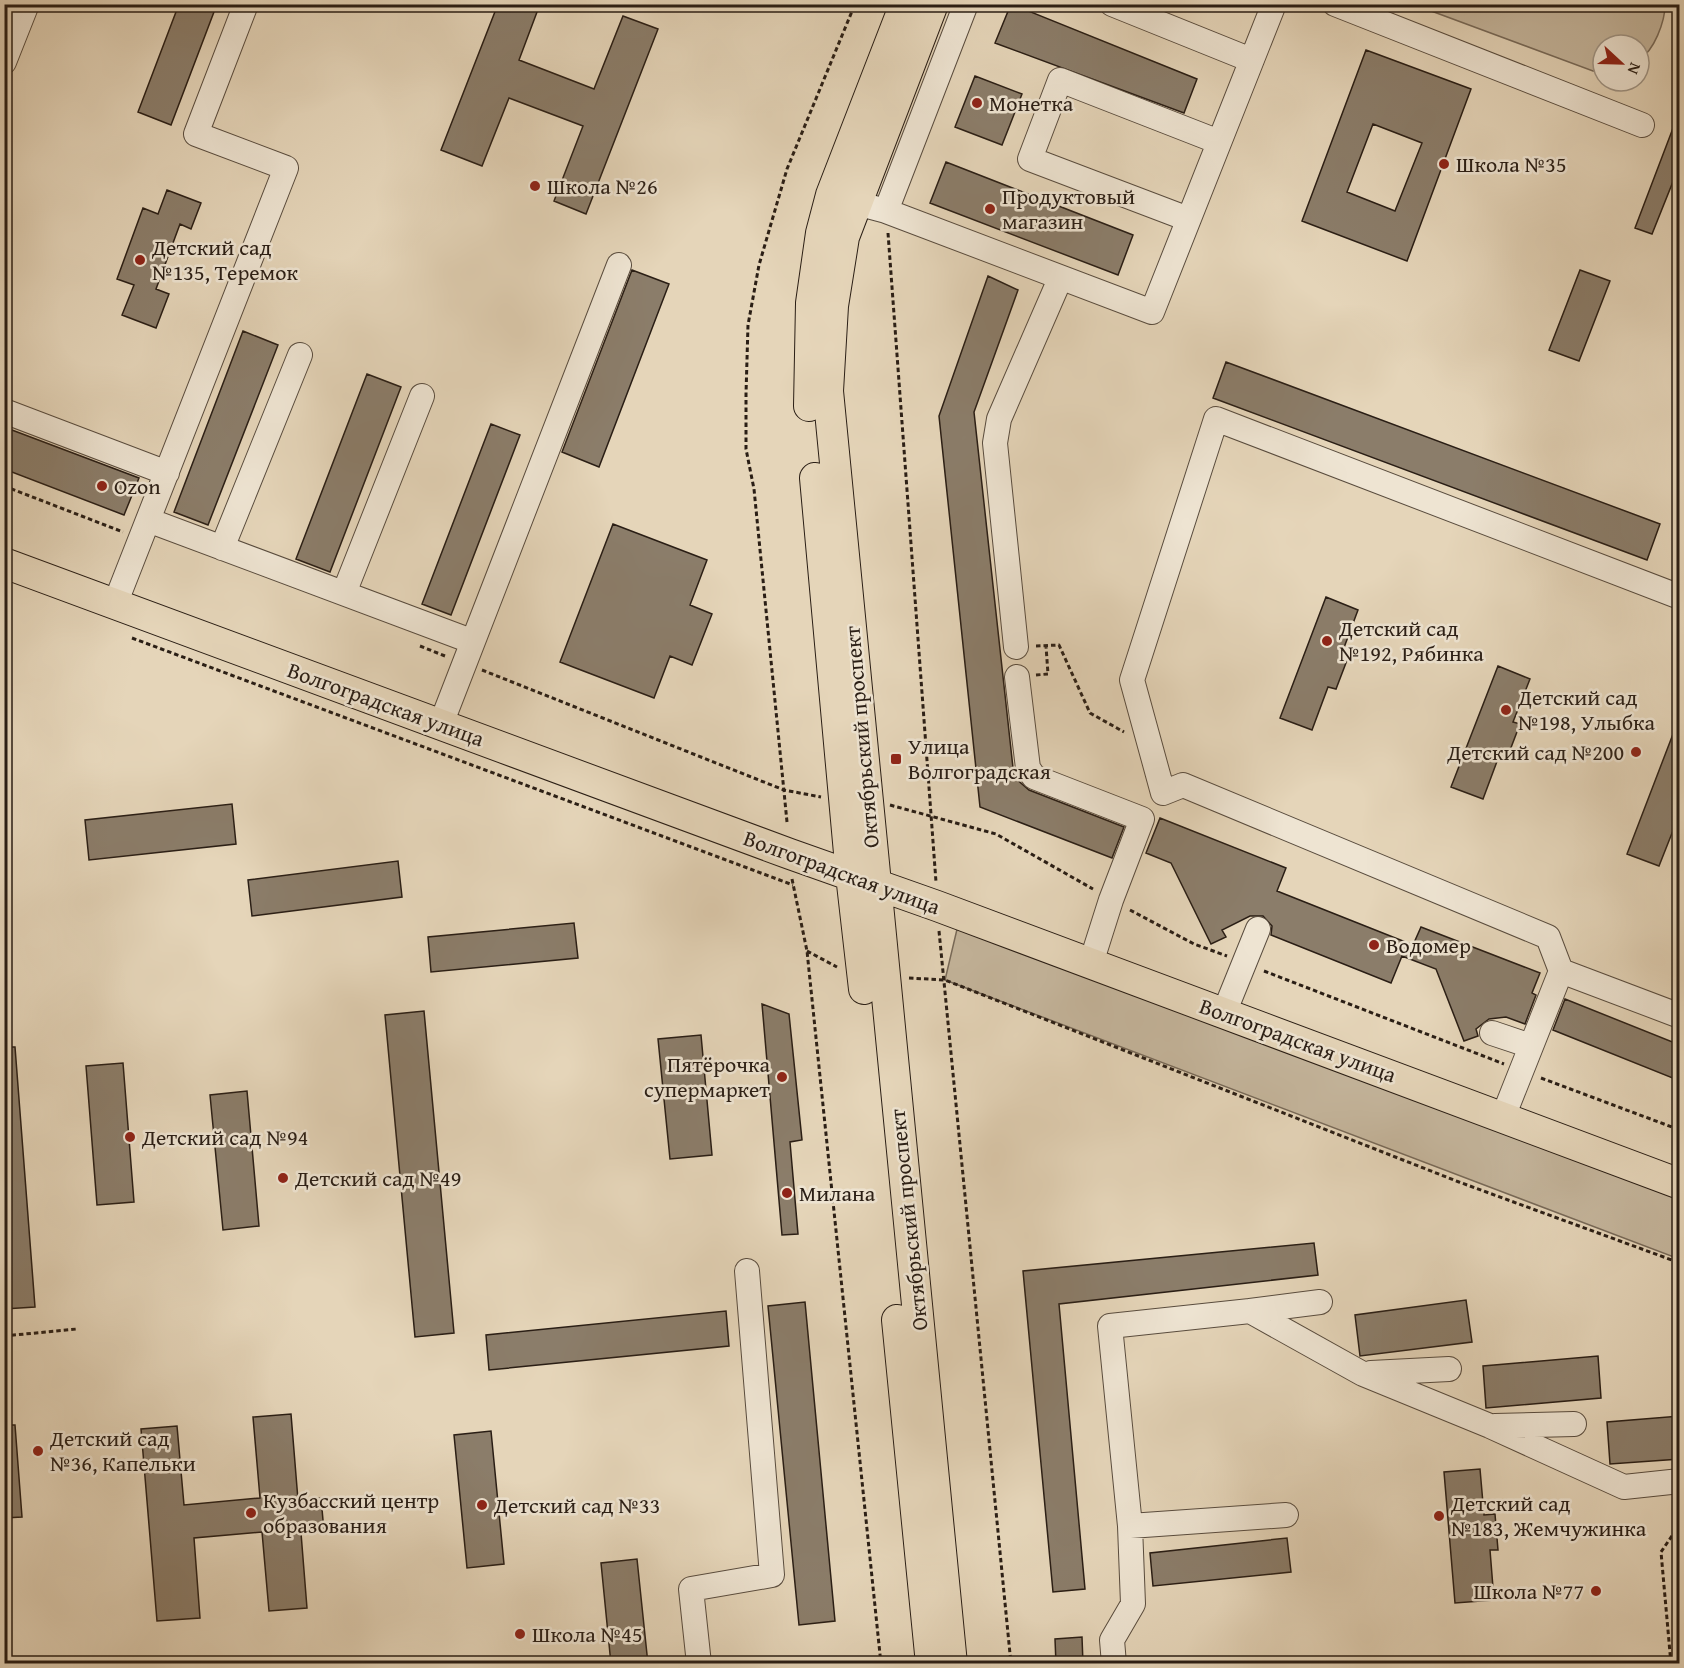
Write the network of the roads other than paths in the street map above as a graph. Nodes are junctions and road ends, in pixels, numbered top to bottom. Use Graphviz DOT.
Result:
graph roads {
  1 [pos="27,4"];
  2 [pos="246,4"];
  3 [pos="905,4"];
  4 [pos="933,4"];
  5 [pos="966,4"];
  6 [pos="1112,4"];
  7 [pos="1274,4"];
  8 [pos="1335,4"];
  9 [pos="1251,60"];
  10 [pos="4,62"];
  11 [pos="1642,125"];
  12 [pos="1220,142"];
  13 [pos="856,203"];
  14 [pos="886,211"];
  15 [pos="1188,219"];
  16 [pos="619,265"];
  17 [pos="1060,279"];
  18 [pos="300,355"];
  19 [pos="422,396"];
  20 [pos="4,411"];
  21 [pos="166,473"];
  22 [pos="145,529"];
  23 [pos="222,548"];
  24 [pos="4,562"];
  25 [pos="344,594"];
  26 [pos="1680,597"];
  27 [pos="116,604"];
  28 [pos="1016,648"];
  29 [pos="467,652"];
  30 [pos="1017,676"];
  31 [pos="441,724"];
  32 [pos="1163,793"];
  33 [pos="1142,819"];
  34 [pos="862,879"];
  35 [pos="1258,929"];
  36 [pos="1091,963"];
  37 [pos="1561,971"];
  38 [pos="1224,1013"];
  39 [pos="1680,1016"];
  40 [pos="1492,1033"];
  41 [pos="1531,1046"];
  42 [pos="1503,1117"];
  43 [pos="1680,1184"];
  44 [pos="747,1271"];
  45 [pos="1320,1302"];
  46 [pos="1250,1311"];
  47 [pos="1449,1369"];
  48 [pos="1363,1374"];
  49 [pos="1574,1424"];
  50 [pos="1490,1426"];
  51 [pos="1680,1481"];
  52 [pos="1286,1515"];
  53 [pos="1130,1526"];
  54 [pos="699,1664"];
  55 [pos="931,1664"];
  56 [pos="952,1664"];
  57 [pos="1114,1664"];
  1 -- 10 [label="lane"];
  2 -- 21 [label="lane"];
  3 -- 34 [label="main road, Октябрьский проспект"];
  4 -- 13 [label="main road, Октябрьский проспект"];
  5 -- 14 [label="lane"];
  6 -- 9 [label="lane"];
  7 -- 9 [label="lane"];
  8 -- 11 [label="lane"];
  9 -- 12 [label="lane"];
  12 -- 15 [label="lane"];
  12 -- 15 [label="lane"];
  13 -- 14 [label="lane"];
  13 -- 34 [label="main road, Октябрьский проспект"];
  14 -- 17 [label="lane"];
  15 -- 17 [label="lane"];
  16 -- 29 [label="lane"];
  17 -- 28 [label="lane"];
  18 -- 23 [label="lane"];
  19 -- 25 [label="lane"];
  20 -- 21 [label="lane"];
  21 -- 22 [label="lane"];
  22 -- 23 [label="lane"];
  22 -- 27 [label="lane"];
  23 -- 25 [label="lane"];
  24 -- 27 [label="main road, Волгоградская улица"];
  25 -- 29 [label="lane"];
  26 -- 32 [label="lane"];
  27 -- 31 [label="main road, Волгоградская улица"];
  29 -- 31 [label="lane"];
  30 -- 33 [label="lane"];
  31 -- 34 [label="main road, Волгоградская улица"];
  32 -- 33 [label="lane"];
  32 -- 37 [label="lane"];
  33 -- 36 [label="lane"];
  34 -- 36 [label="main road, Волгоградская улица"];
  34 -- 55 [label="main road, Октябрьский проспект"];
  34 -- 56 [label="main road, Октябрьский проспект"];
  35 -- 38 [label="lane"];
  36 -- 38 [label="main road, Волгоградская улица"];
  37 -- 39 [label="lane"];
  37 -- 41 [label="lane"];
  38 -- 42 [label="main road, Волгоградская улица"];
  40 -- 41 [label="lane"];
  41 -- 42 [label="lane"];
  42 -- 43 [label="main road, Волгоградская улица"];
  44 -- 54 [label="lane"];
  45 -- 46 [label="lane"];
  46 -- 48 [label="lane"];
  46 -- 53 [label="lane"];
  47 -- 48 [label="lane"];
  48 -- 50 [label="lane"];
  49 -- 50 [label="lane"];
  50 -- 51 [label="lane"];
  52 -- 53 [label="lane"];
  53 -- 57 [label="lane"];
}
